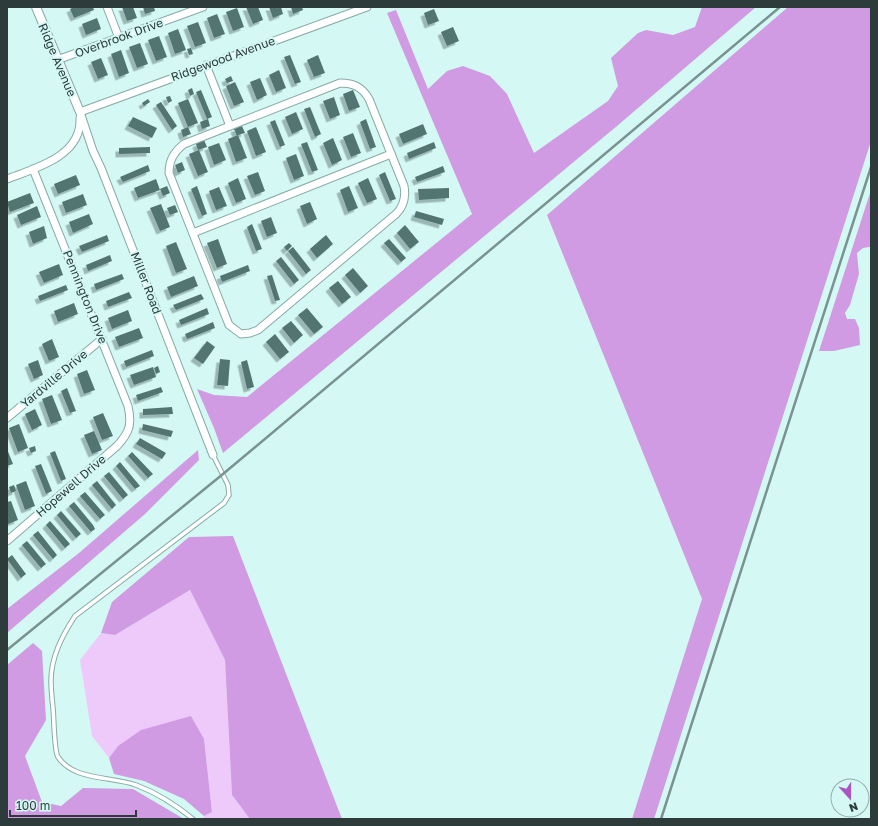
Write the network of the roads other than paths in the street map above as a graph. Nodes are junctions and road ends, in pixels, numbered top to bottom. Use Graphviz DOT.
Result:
graph roads {
  1 [pos="36,7"];
  2 [pos="107,7"];
  3 [pos="204,7"];
  4 [pos="367,7"];
  5 [pos="119,38"];
  6 [pos="57,60"];
  7 [pos="206,65"];
  8 [pos="80,112"];
  9 [pos="230,126"];
  10 [pos="164,154"];
  11 [pos="392,154"];
  12 [pos="171,158"];
  13 [pos="33,169"];
  14 [pos="7,180"];
  15 [pos="193,233"];
  16 [pos="102,339"];
  17 [pos="7,418"];
  18 [pos="130,427"];
  19 [pos="213,455"];
  20 [pos="7,541"];
  21 [pos="193,819"];
  1 -- 6 [label="street, Ridge Avenue"];
  2 -- 5 [label="street"];
  3 -- 5 [label="street, Overbrook Drive"];
  4 -- 7 [label="street, Ridgewood Avenue"];
  5 -- 6 [label="street, Overbrook Drive"];
  6 -- 8 [label="street, Ridge Avenue"];
  7 -- 8 [label="street, Ridgewood Avenue"];
  7 -- 9 [label="street"];
  8 -- 13 [label="street"];
  8 -- 19 [label="street, Miller Road"];
  9 -- 11 [label="street"];
  9 -- 12 [label="street"];
  10 -- 12 [label="street"];
  11 -- 15 [label="street"];
  11 -- 15 [label="street"];
  12 -- 15 [label="street"];
  13 -- 14 [label="street"];
  13 -- 16 [label="street, Pennington Drive"];
  16 -- 17 [label="street, Yardville Drive"];
  16 -- 18 [label="street, Pennington Drive"];
  18 -- 20 [label="street, Hopewell Drive"];
  19 -- 21 [label="lane"];
}
